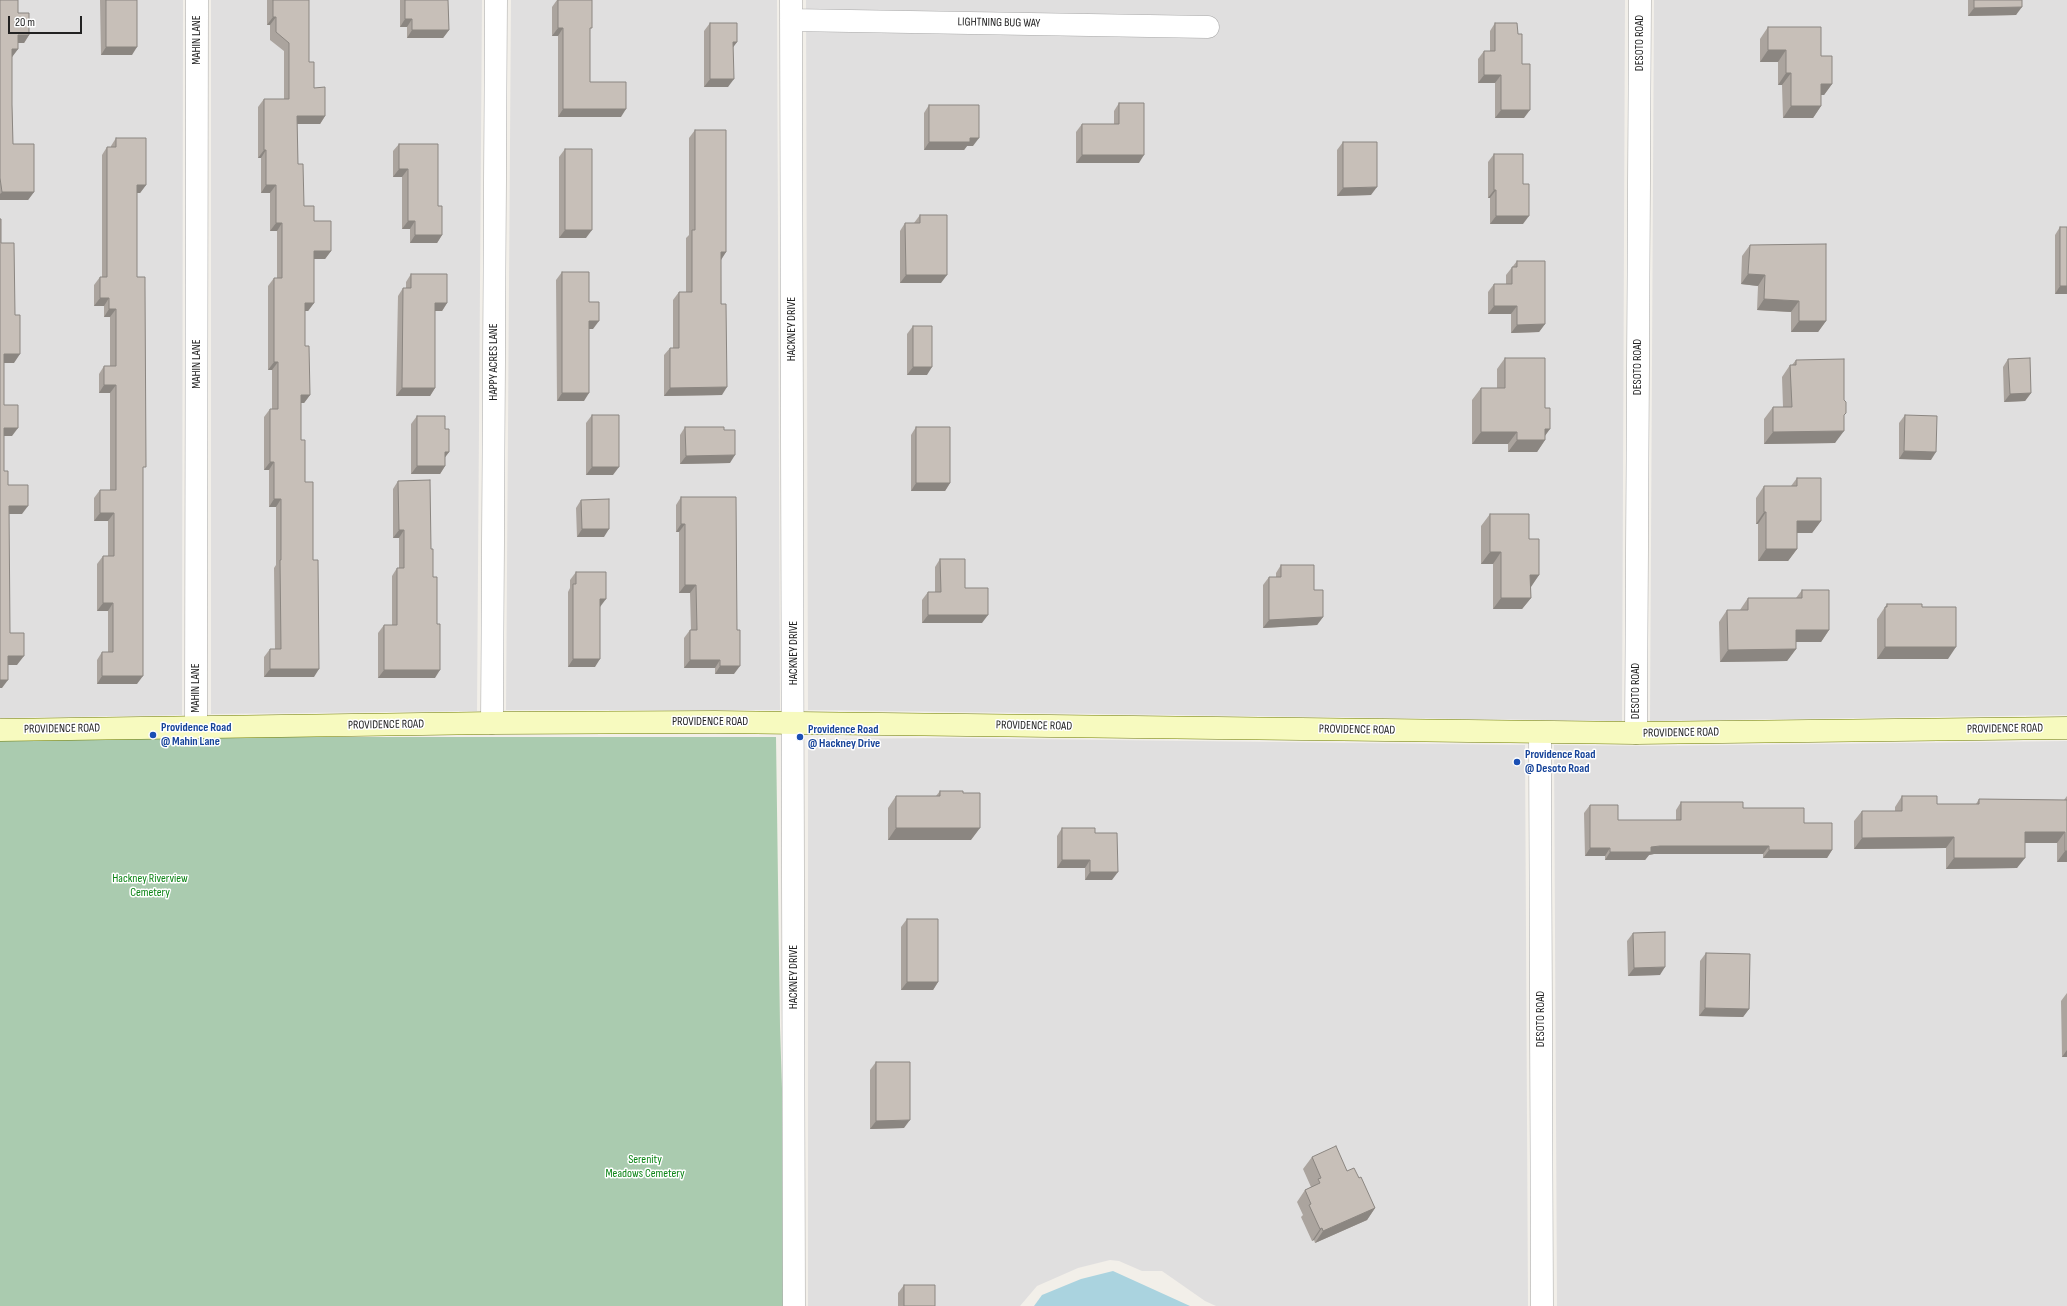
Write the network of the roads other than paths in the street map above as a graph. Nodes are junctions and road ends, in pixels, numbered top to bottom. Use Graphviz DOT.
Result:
graph roads {
  1 [pos="197,0"];
  2 [pos="496,0"];
  3 [pos="1640,0"];
  4 [pos="791,10"];
  5 [pos="1208,26"];
  6 [pos="794,722"];
  7 [pos="492,723"];
  8 [pos="196,727"];
  9 [pos="2067,728"];
  10 [pos="0,730"];
  11 [pos="1540,732"];
  12 [pos="1636,733"];
  13 [pos="794,1306"];
  14 [pos="1542,1306"];
  1 -- 8 [label="street, MAHIN LANE"];
  2 -- 7 [label="street, HAPPY ACRES LANE"];
  3 -- 12 [label="street, DESOTO ROAD"];
  4 -- 5 [label="street, LIGHTNING BUG WAY"];
  4 -- 6 [label="street, HACKNEY DRIVE"];
  6 -- 7 [label="street, PROVIDENCE ROAD"];
  6 -- 11 [label="street, PROVIDENCE ROAD"];
  6 -- 13 [label="street, HACKNEY DRIVE"];
  7 -- 8 [label="street, PROVIDENCE ROAD"];
  8 -- 10 [label="street, PROVIDENCE ROAD"];
  9 -- 12 [label="street, PROVIDENCE ROAD"];
  11 -- 12 [label="street, PROVIDENCE ROAD"];
  11 -- 14 [label="street, DESOTO ROAD"];
}
